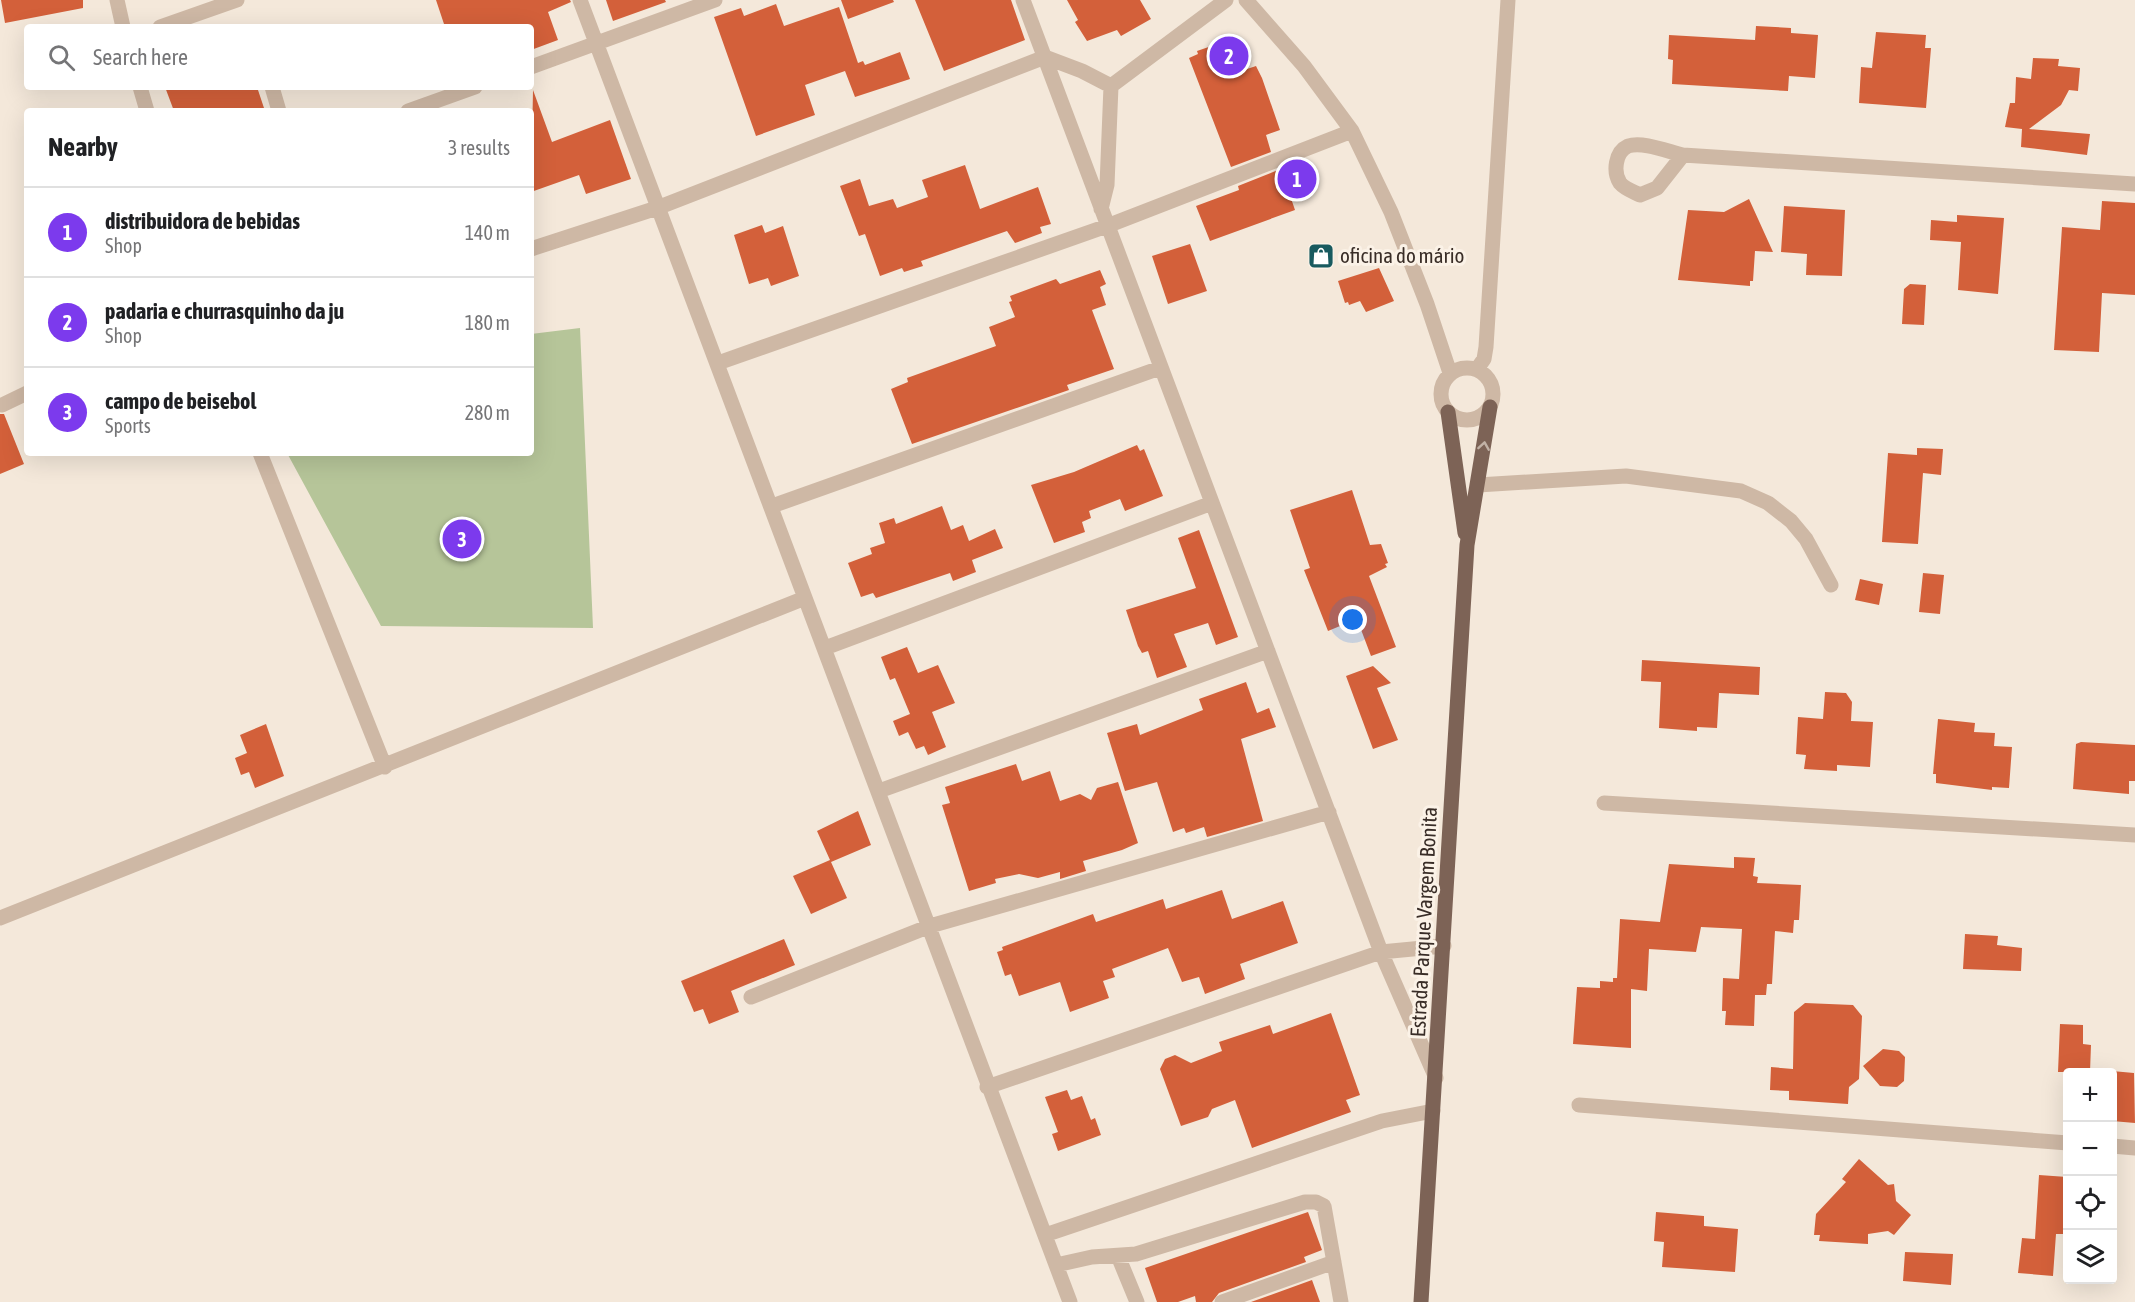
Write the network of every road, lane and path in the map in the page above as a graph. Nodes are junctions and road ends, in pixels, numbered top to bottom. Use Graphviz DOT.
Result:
graph roads {
  1 [pos="117,0"];
  2 [pos="237,0"];
  3 [pos="580,0"];
  4 [pos="715,0"];
  5 [pos="1023,0"];
  6 [pos="1226,0"];
  7 [pos="1246,0"];
  8 [pos="1508,0"];
  9 [pos="683,5"];
  10 [pos="122,24"];
  11 [pos="169,24"];
  12 [pos="596,43"];
  13 [pos="1045,57"];
  14 [pos="534,66"];
  15 [pos="1111,86"];
  16 [pos="141,90"];
  17 [pos="273,90"];
  18 [pos="467,90"];
  19 [pos="146,108"];
  20 [pos="278,108"];
  21 [pos="416,108"];
  22 [pos="1352,131"];
  23 [pos="1683,155"];
  24 [pos="2135,184"];
  25 [pos="657,208"];
  26 [pos="1101,209"];
  27 [pos="1107,226"];
  28 [pos="534,248"];
  29 [pos="718,363"];
  30 [pos="1160,368"];
  31 [pos="1477,369"];
  32 [pos="1450,373"];
  33 [pos="24,394"];
  34 [pos="2,405"];
  35 [pos="1490,407"];
  36 [pos="1448,412"];
  37 [pos="261,456"];
  38 [pos="1478,485"];
  39 [pos="1212,503"];
  40 [pos="772,506"];
  41 [pos="1467,545"];
  42 [pos="1831,585"];
  43 [pos="805,598"];
  44 [pos="825,648"];
  45 [pos="1268,651"];
  46 [pos="385,767"];
  47 [pos="879,791"];
  48 [pos="1604,803"];
  49 [pos="1329,812"];
  50 [pos="2135,835"];
  51 [pos="0,918"];
  52 [pos="930,926"];
  53 [pos="1444,946"];
  54 [pos="1381,952"];
  55 [pos="751,997"];
  56 [pos="1436,1079"];
  57 [pos="987,1086"];
  58 [pos="1579,1105"];
  59 [pos="1433,1112"];
  60 [pos="2063,1143"];
  61 [pos="2117,1146"];
  62 [pos="2135,1148"];
  63 [pos="1045,1235"];
  64 [pos="1118,1256"];
  65 [pos="1334,1262"];
  66 [pos="1056,1265"];
  67 [pos="1070,1302"];
  68 [pos="1137,1302"];
  69 [pos="1222,1302"];
  70 [pos="1341,1302"];
  71 [pos="1421,1302"];
  1 -- 10 [label="street"];
  2 -- 11 [label="street"];
  3 -- 12 [label="street"];
  4 -- 9 [label="street"];
  5 -- 13 [label="street"];
  6 -- 15 [label="street"];
  7 -- 22 [label="street"];
  8 -- 31 [label="street"];
  9 -- 12 [label="street"];
  12 -- 14 [label="street"];
  12 -- 25 [label="street"];
  13 -- 15 [label="street"];
  13 -- 25 [label="street"];
  13 -- 26 [label="street"];
  15 -- 26 [label="street"];
  16 -- 19 [label="street"];
  17 -- 20 [label="street"];
  18 -- 21 [label="street"];
  22 -- 27 [label="street"];
  22 -- 32 [label="street"];
  23 -- 24 [label="street"];
  25 -- 28 [label="street"];
  25 -- 29 [label="street"];
  26 -- 27 [label="street"];
  27 -- 29 [label="street"];
  27 -- 30 [label="street"];
  29 -- 40 [label="street"];
  30 -- 39 [label="street"];
  30 -- 40 [label="street"];
  31 -- 32 [label="street"];
  31 -- 35 [label="street"];
  32 -- 36 [label="street"];
  33 -- 34 [label="street"];
  35 -- 36 [label="street"];
  38 -- 35 [label="main road, Estrada Parque Vargem Bonita, one-way"];
  36 -- 41 [label="main road, Estrada Parque Vargem Bonita"];
  37 -- 46 [label="street"];
  38 -- 41 [label="main road, Estrada Parque Vargem Bonita"];
  38 -- 42 [label="street"];
  39 -- 44 [label="street"];
  39 -- 45 [label="street"];
  40 -- 43 [label="street"];
  41 -- 53 [label="main road, Estrada Parque Vargem Bonita"];
  43 -- 44 [label="street"];
  43 -- 46 [label="street"];
  44 -- 47 [label="street"];
  45 -- 47 [label="street"];
  45 -- 49 [label="street"];
  46 -- 51 [label="street"];
  47 -- 52 [label="street"];
  48 -- 50 [label="street"];
  49 -- 52 [label="street"];
  49 -- 54 [label="street"];
  52 -- 55 [label="street"];
  52 -- 57 [label="street"];
  53 -- 54 [label="street"];
  53 -- 56 [label="main road, Estrada Parque Vargem Bonita"];
  54 -- 56 [label="street"];
  54 -- 57 [label="street"];
  56 -- 59 [label="main road, Estrada Parque Vargem Bonita"];
  57 -- 63 [label="street"];
  58 -- 60 [label="street"];
  59 -- 63 [label="street"];
  59 -- 71 [label="main road, Estrada Parque Vargem Bonita"];
  61 -- 62 [label="street"];
  63 -- 66 [label="street"];
  64 -- 65 [label="street"];
  64 -- 66 [label="street"];
  64 -- 68 [label="street"];
  65 -- 69 [label="street"];
  65 -- 70 [label="street"];
  66 -- 67 [label="street"];
}
